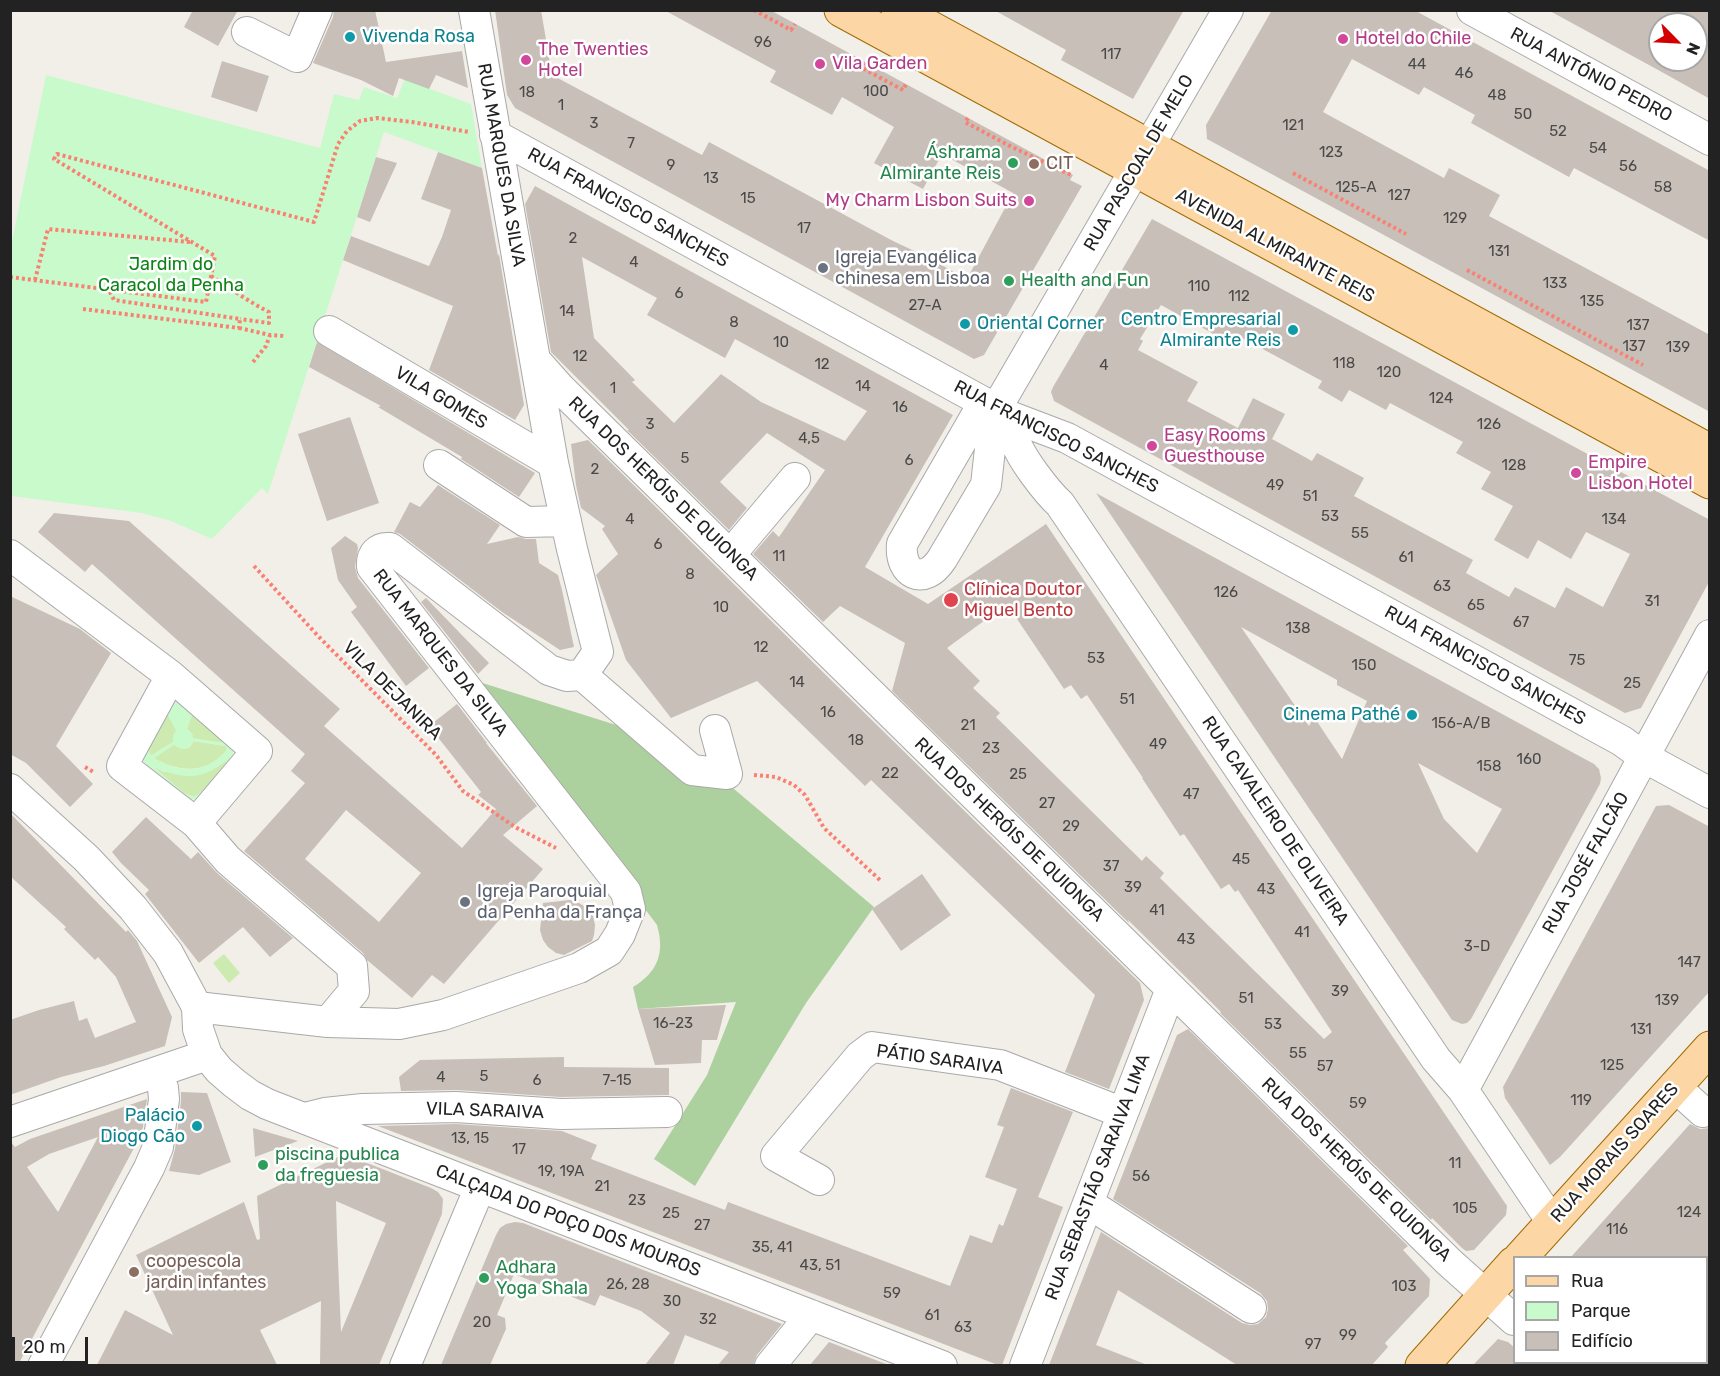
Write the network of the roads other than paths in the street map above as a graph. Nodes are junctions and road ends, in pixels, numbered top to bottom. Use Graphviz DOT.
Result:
graph roads {
  1 [pos="317,10"];
  2 [pos="474,10"];
  3 [pos="841,10"];
  4 [pos="898,10"];
  5 [pos="1228,10"];
  6 [pos="1472,10"];
  7 [pos="247,32"];
  8 [pos="495,135"];
  9 [pos="1710,140"];
  10 [pos="1142,158"];
  11 [pos="329,331"];
  12 [pos="536,361"];
  13 [pos="997,409"];
  14 [pos="1067,438"];
  15 [pos="1710,451"];
  16 [pos="553,463"];
  17 [pos="439,465"];
  18 [pos="1032,468"];
  19 [pos="795,478"];
  20 [pos="1710,482"];
  21 [pos="566,521"];
  22 [pos="10,555"];
  23 [pos="730,555"];
  24 [pos="1710,635"];
  25 [pos="582,675"];
  26 [pos="171,676"];
  27 [pos="715,730"];
  28 [pos="1644,758"];
  29 [pos="10,789"];
  30 [pos="1710,793"];
  31 [pos="196,823"];
  32 [pos="1171,989"];
  33 [pos="197,1007"];
  34 [pos="328,1022"];
  35 [pos="1710,1048"];
  36 [pos="207,1055"];
  37 [pos="157,1072"];
  38 [pos="1674,1086"];
  39 [pos="1463,1090"];
  40 [pos="667,1112"];
  41 [pos="1703,1112"];
  42 [pos="1123,1113"];
  43 [pos="303,1118"];
  44 [pos="10,1122"];
  45 [pos="819,1180"];
  46 [pos="480,1187"];
  47 [pos="1088,1203"];
  48 [pos="1552,1222"];
  49 [pos="1521,1256"];
  50 [pos="1513,1265"];
  51 [pos="1486,1294"];
  52 [pos="1251,1308"];
  53 [pos="811,1315"];
  54 [pos="1513,1318"];
  55 [pos="43,1365"];
  56 [pos="405,1365"];
  57 [pos="770,1365"];
  58 [pos="942,1365"];
  59 [pos="1025,1365"];
  60 [pos="1422,1365"];
  1 -- 7 [label="street"];
  2 -- 8 [label="street, RUA MARQUES DA SILVA"];
  3 -- 10 [label="main road, AVENIDA ALMIRANTE REIS"];
  4 -- 10 [label="main road, AVENIDA ALMIRANTE REIS"];
  5 -- 10 [label="street, RUA PASCOAL DE MELO"];
  6 -- 9 [label="street, RUA ANTÓNIO PEDRO"];
  8 -- 12 [label="street, RUA MARQUES DA SILVA"];
  8 -- 13 [label="street, RUA FRANCISCO SANCHES"];
  10 -- 13 [label="street, RUA PASCOAL DE MELO"];
  10 -- 15 [label="main road, AVENIDA ALMIRANTE REIS"];
  10 -- 20 [label="main road, AVENIDA ALMIRANTE REIS"];
  11 -- 16 [label="street, VILA GOMES"];
  12 -- 16 [label="street, RUA MARQUES DA SILVA"];
  12 -- 23 [label="street, RUA DOS HERÓIS DE QUIONGA"];
  13 -- 13 [label="street"];
  13 -- 14 [label="street, RUA FRANCISCO SANCHES"];
  13 -- 18 [label="street, RUA CAVALEIRO DE OLIVEIRA"];
  14 -- 18 [label="street"];
  14 -- 28 [label="street, RUA FRANCISCO SANCHES"];
  16 -- 21 [label="street, RUA MARQUES DA SILVA"];
  17 -- 21 [label="street"];
  18 -- 39 [label="street, RUA CAVALEIRO DE OLIVEIRA"];
  19 -- 23 [label="street"];
  21 -- 25 [label="street, RUA MARQUES DA SILVA"];
  22 -- 26 [label="street"];
  23 -- 32 [label="street, RUA DOS HERÓIS DE QUIONGA"];
  24 -- 28 [label="street, RUA JOSÉ FALCÃO"];
  25 -- 27 [label="street"];
  25 -- 34 [label="street, RUA MARQUES DA SILVA"];
  26 -- 31 [label="street"];
  26 -- 31 [label="street"];
  28 -- 30 [label="street, RUA FRANCISCO SANCHES"];
  28 -- 39 [label="street, RUA JOSÉ FALCÃO"];
  29 -- 33 [label="street"];
  31 -- 34 [label="street"];
  32 -- 42 [label="street, RUA SEBASTIÃO SARAIVA LIMA"];
  32 -- 51 [label="street, RUA DOS HERÓIS DE QUIONGA"];
  33 -- 34 [label="street"];
  33 -- 36 [label="street"];
  35 -- 38 [label="main road, RUA MORAIS SOARES"];
  36 -- 37 [label="street"];
  36 -- 43 [label="street, CALÇADA DO POÇO DOS MOUROS"];
  37 -- 44 [label="street"];
  37 -- 55 [label="street"];
  38 -- 41 [label="street"];
  38 -- 48 [label="main road, RUA MORAIS SOARES"];
  39 -- 48 [label="street, RUA CAVALEIRO DE OLIVEIRA"];
  40 -- 43 [label="street, VILA SARAIVA"];
  42 -- 45 [label="street, PÁTIO SARAIVA"];
  42 -- 47 [label="street, RUA SEBASTIÃO SARAIVA LIMA"];
  43 -- 46 [label="street, CALÇADA DO POÇO DOS MOUROS"];
  46 -- 53 [label="street, CALÇADA DO POÇO DOS MOUROS"];
  46 -- 56 [label="street"];
  47 -- 52 [label="street"];
  47 -- 59 [label="street, RUA SEBASTIÃO SARAIVA LIMA"];
  48 -- 49 [label="main road, RUA MORAIS SOARES"];
  50 -- 51 [label="main road"];
  51 -- 54 [label="street, RUA DOS HERÓIS DE QUIONGA"];
  51 -- 60 [label="main road"];
  53 -- 57 [label="street"];
  53 -- 58 [label="street, CALÇADA DO POÇO DOS MOUROS"];
}
